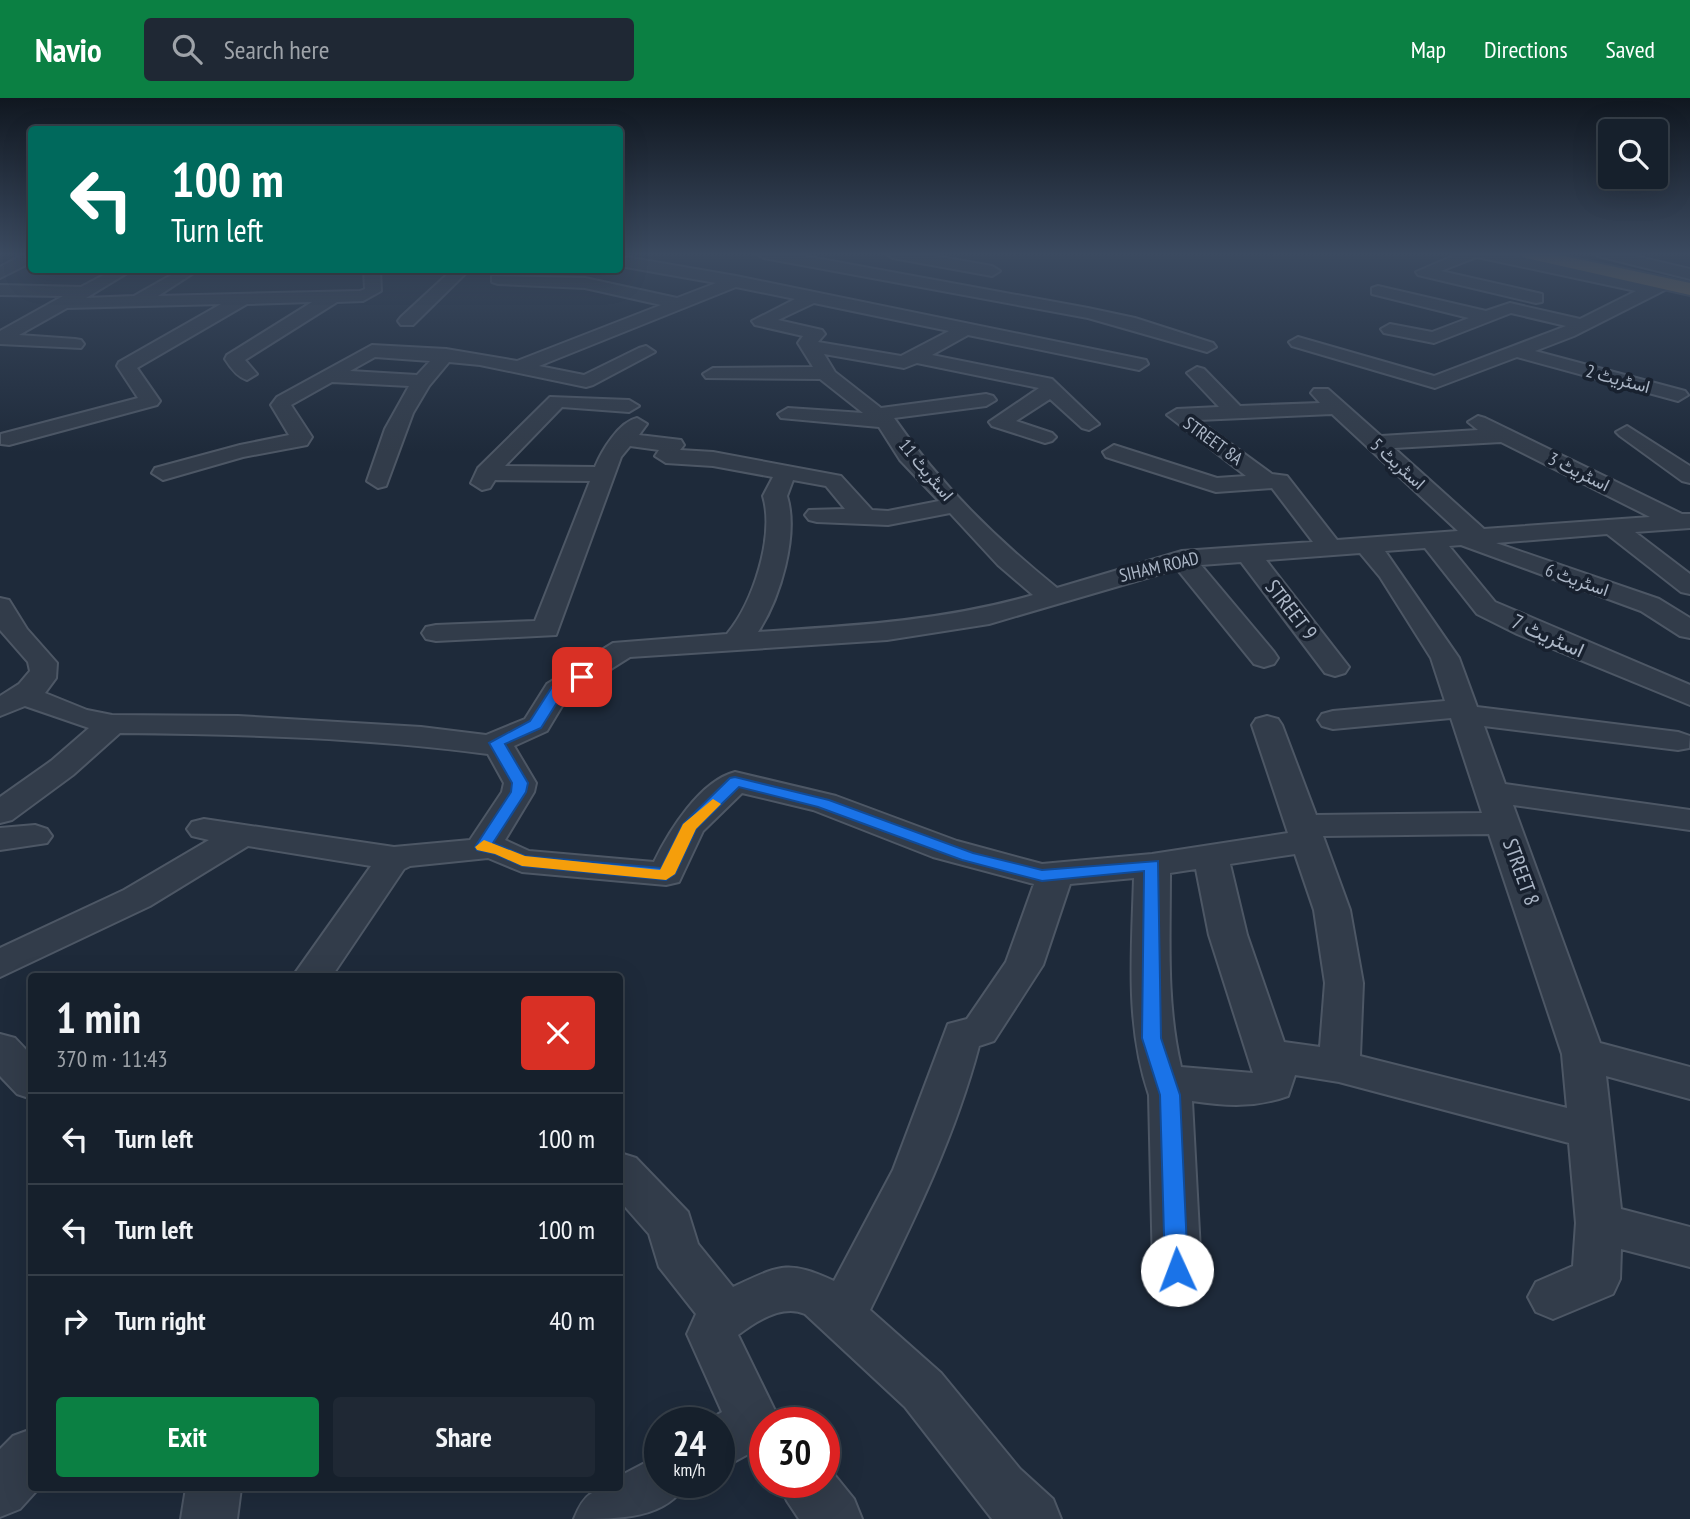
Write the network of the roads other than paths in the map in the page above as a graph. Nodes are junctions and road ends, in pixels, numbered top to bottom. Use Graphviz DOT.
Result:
graph roads {
  1 [pos="37,319"];
  2 [pos="208,319"];
  3 [pos="297,319"];
  4 [pos="641,319"];
  5 [pos="765,319"];
  6 [pos="919,319"];
  7 [pos="1117,319"];
  8 [pos="1475,319"];
  9 [pos="1558,319"];
  10 [pos="1596,319"];
  11 [pos="0,322"];
  12 [pos="28,324"];
  13 [pos="1582,325"];
  14 [pos="965,329"];
  15 [pos="1390,329"];
  16 [pos="0,338"];
  17 [pos="586,341"];
  18 [pos="1298,342"];
  19 [pos="75,344"];
  20 [pos="813,347"];
  21 [pos="1207,347"];
  22 [pos="1518,352"];
  23 [pos="446,355"];
  24 [pos="916,357"];
  25 [pos="1139,364"];
  26 [pos="519,367"];
  27 [pos="825,373"];
  28 [pos="1197,373"];
  29 [pos="247,374"];
  30 [pos="713,374"];
  31 [pos="328,376"];
  32 [pos="421,381"];
  33 [pos="1052,389"];
  34 [pos="1317,390"];
  35 [pos="1678,395"];
  36 [pos="986,400"];
  37 [pos="791,408"];
  38 [pos="1337,408"];
  39 [pos="1233,410"];
  40 [pos="882,417"];
  41 [pos="1478,422"];
  42 [pos="630,423"];
  43 [pos="1089,424"];
  44 [pos="1627,432"];
  45 [pos="1504,435"];
  46 [pos="1045,437"];
  47 [pos="9,439"];
  48 [pos="1375,443"];
  49 [pos="1690,451"];
  50 [pos="1114,452"];
  51 [pos="1671,463"];
  52 [pos="163,473"];
  53 [pos="604,474"];
  54 [pos="785,474"];
  55 [pos="1690,476"];
  56 [pos="378,481"];
  57 [pos="1266,481"];
  58 [pos="956,505"];
  59 [pos="817,515"];
  60 [pos="864,516"];
  61 [pos="1685,521"];
  62 [pos="1613,527"];
  63 [pos="1470,538"];
  64 [pos="1432,541"];
  65 [pos="1368,547"];
  66 [pos="1330,548"];
  67 [pos="1246,552"];
  68 [pos="1182,559"];
  69 [pos="1690,586"];
  70 [pos="1052,597"];
  71 [pos="0,606"];
  72 [pos="1690,630"];
  73 [pos="436,633"];
  74 [pos="735,642"];
  75 [pos="1264,658"];
  76 [pos="1335,667"];
  77 [pos="1690,696"];
  78 [pos="12,701"];
  79 [pos="1463,711"];
  80 [pos="1333,720"];
  81 [pos="111,724"];
  82 [pos="1267,725"];
  83 [pos="1678,741"];
  84 [pos="496,743"];
  85 [pos="1499,808"];
  86 [pos="0,813"];
  87 [pos="1690,820"];
  88 [pos="204,830"];
  89 [pos="1305,834"];
  90 [pos="242,835"];
  91 [pos="34,836"];
  92 [pos="0,839"];
  93 [pos="483,847"];
  94 [pos="1211,856"];
  95 [pos="397,859"];
  96 [pos="1152,865"];
  97 [pos="1055,874"];
  98 [pos="0,964"];
  99 [pos="315,973"];
  100 [pos="0,1049"];
  101 [pos="1583,1054"];
  102 [pos="1268,1055"];
  103 [pos="1339,1066"];
  104 [pos="28,1079"];
  105 [pos="1164,1081"];
  106 [pos="1690,1083"];
  107 [pos="1590,1131"];
  108 [pos="623,1174"];
  109 [pos="1599,1223"];
  110 [pos="1690,1247"];
  111 [pos="1177,1270"];
  112 [pos="1553,1297"];
  113 [pos="726,1315"];
  114 [pos="842,1316"];
  115 [pos="745,1432"];
  116 [pos="28,1459"];
  117 [pos="0,1489"];
  118 [pos="214,1491"];
  119 [pos="644,1492"];
  120 [pos="818,1498"];
  121 [pos="209,1519"];
  122 [pos="602,1519"];
  123 [pos="834,1519"];
  124 [pos="1033,1519"];
  1 -- 12 [label="street"];
  2 -- 47 [label="street"];
  3 -- 29 [label="street"];
  4 -- 17 [label="street"];
  5 -- 20 [label="street, اسٹریٹ 11"];
  6 -- 14 [label="street"];
  7 -- 21 [label="street"];
  8 -- 15 [label="street"];
  9 -- 13 [label="street"];
  10 -- 13 [label="street"];
  11 -- 12 [label="street"];
  12 -- 16 [label="street"];
  13 -- 22 [label="street"];
  14 -- 24 [label="street"];
  14 -- 25 [label="street"];
  16 -- 19 [label="street"];
  17 -- 26 [label="street"];
  17 -- 26 [label="street"];
  18 -- 22 [label="street"];
  20 -- 24 [label="street"];
  20 -- 27 [label="street, اسٹریٹ 11"];
  22 -- 35 [label="street, اسٹریٹ 2"];
  23 -- 26 [label="street"];
  23 -- 31 [label="street"];
  23 -- 32 [label="street"];
  24 -- 33 [label="street"];
  27 -- 30 [label="street"];
  27 -- 40 [label="street, اسٹریٹ 11"];
  28 -- 39 [label="street"];
  31 -- 32 [label="street"];
  31 -- 52 [label="street"];
  32 -- 56 [label="street"];
  33 -- 43 [label="street"];
  33 -- 46 [label="street"];
  34 -- 38 [label="street, اسٹریٹ 5"];
  36 -- 40 [label="street"];
  37 -- 40 [label="street"];
  38 -- 39 [label="street, STREET 8A"];
  38 -- 48 [label="street, اسٹریٹ 5"];
  39 -- 57 [label="street, STREET 8A"];
  40 -- 58 [label="street, اسٹریٹ 11"];
  41 -- 45 [label="street, اسٹریٹ 3"];
  42 -- 53 [label="street"];
  42 -- 53 [label="street"];
  42 -- 54 [label="street"];
  44 -- 51 [label="street"];
  45 -- 48 [label="street"];
  45 -- 61 [label="street, اسٹریٹ 3"];
  48 -- 63 [label="street, اسٹریٹ 5"];
  49 -- 51 [label="street"];
  50 -- 57 [label="street"];
  51 -- 55 [label="street"];
  53 -- 73 [label="street"];
  54 -- 60 [label="street"];
  54 -- 74 [label="street"];
  57 -- 66 [label="street, STREET 8A"];
  58 -- 60 [label="street"];
  58 -- 70 [label="street, اسٹریٹ 11"];
  59 -- 60 [label="street"];
  61 -- 62 [label="street, SIHAM ROAD"];
  62 -- 63 [label="street, SIHAM ROAD"];
  62 -- 69 [label="street"];
  63 -- 64 [label="street, SIHAM ROAD"];
  63 -- 72 [label="street, اسٹریٹ 6"];
  64 -- 65 [label="street, SIHAM ROAD"];
  64 -- 77 [label="street, اسٹریٹ 7"];
  65 -- 66 [label="street, SIHAM ROAD"];
  65 -- 79 [label="street, STREET 8"];
  66 -- 67 [label="street, SIHAM ROAD"];
  67 -- 68 [label="street, SIHAM ROAD"];
  67 -- 76 [label="street, STREET 9"];
  68 -- 70 [label="street, SIHAM ROAD"];
  68 -- 75 [label="street"];
  70 -- 74 [label="street, SIHAM ROAD"];
  71 -- 78 [label="street"];
  74 -- 84 [label="street, SIHAM ROAD"];
  78 -- 81 [label="street"];
  79 -- 80 [label="street"];
  79 -- 83 [label="street"];
  79 -- 85 [label="street, STREET 8"];
  81 -- 84 [label="street"];
  81 -- 86 [label="street"];
  82 -- 89 [label="street"];
  84 -- 93 [label="street"];
  85 -- 87 [label="street"];
  85 -- 89 [label="street"];
  85 -- 101 [label="street, STREET 8"];
  88 -- 90 [label="street"];
  89 -- 94 [label="street"];
  89 -- 103 [label="street"];
  90 -- 95 [label="street"];
  90 -- 98 [label="street"];
  91 -- 92 [label="street"];
  93 -- 95 [label="street"];
  93 -- 97 [label="street"];
  94 -- 96 [label="street"];
  94 -- 102 [label="street"];
  95 -- 99 [label="street"];
  96 -- 97 [label="street"];
  96 -- 105 [label="street"];
  97 -- 114 [label="street"];
  100 -- 104 [label="street"];
  101 -- 106 [label="street"];
  101 -- 107 [label="street, STREET 8"];
  102 -- 103 [label="street"];
  102 -- 105 [label="street"];
  103 -- 107 [label="street"];
  105 -- 111 [label="street"];
  107 -- 109 [label="street, STREET 8"];
  108 -- 113 [label="street"];
  109 -- 110 [label="street"];
  109 -- 112 [label="street, STREET 8"];
  113 -- 114 [label="street"];
  113 -- 115 [label="street"];
  114 -- 124 [label="street"];
  116 -- 117 [label="street"];
  118 -- 121 [label="street"];
  119 -- 122 [label="street"];
  120 -- 123 [label="street"];
}
